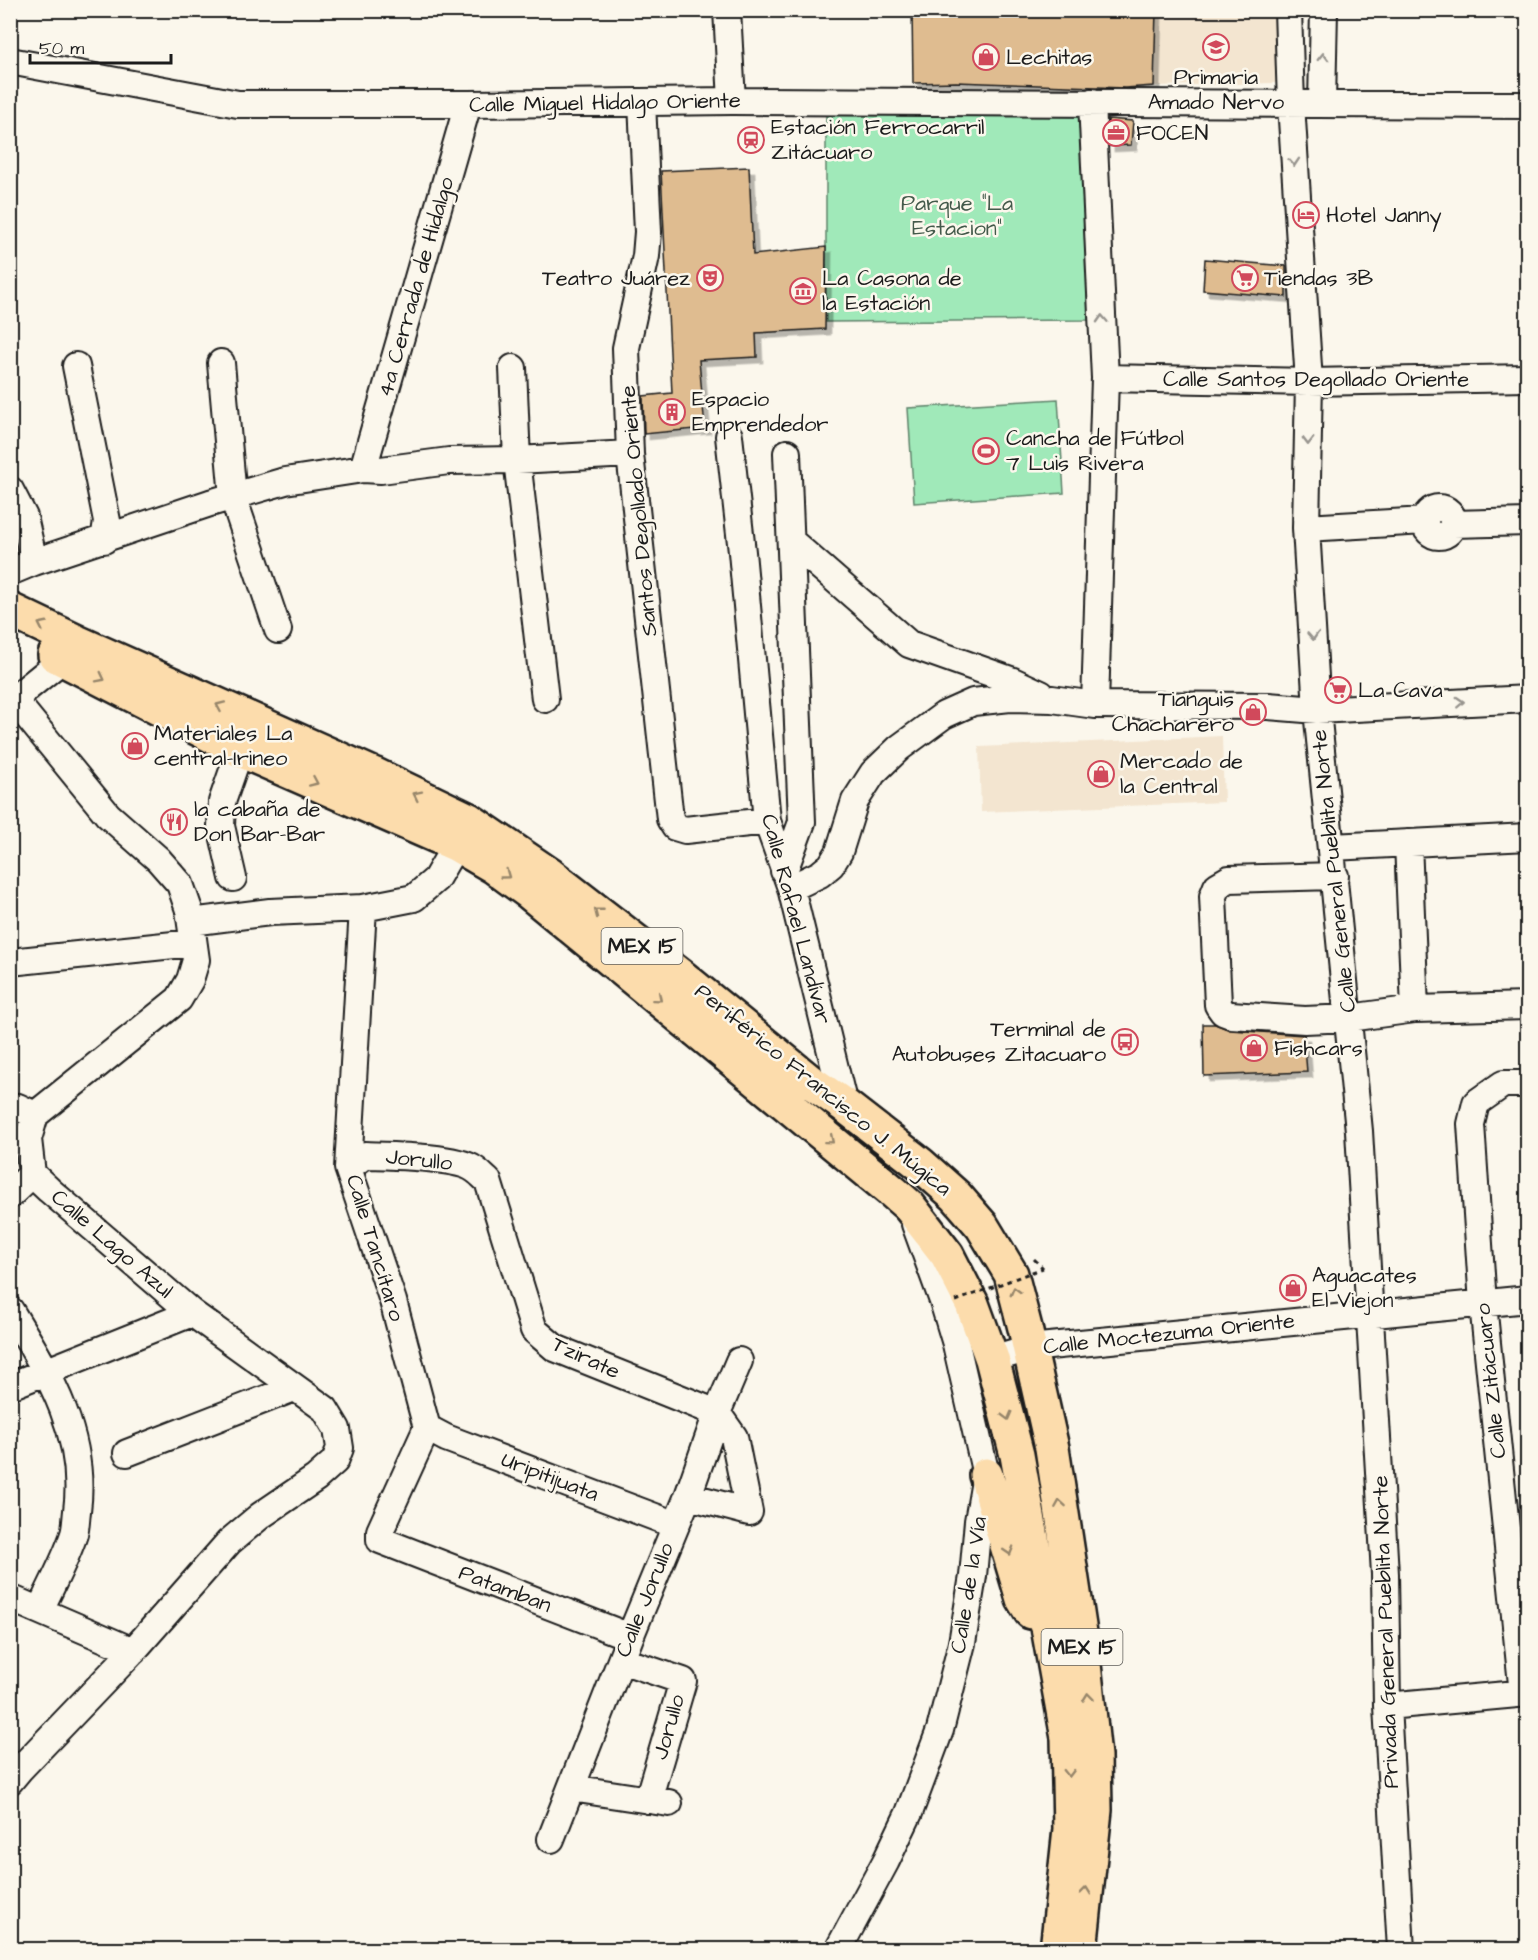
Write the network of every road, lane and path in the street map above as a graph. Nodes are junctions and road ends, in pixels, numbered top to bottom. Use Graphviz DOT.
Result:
graph roads {
  1 [pos="727,10"];
  2 [pos="1288,10"];
  3 [pos="1324,10"];
  4 [pos="10,61"];
  5 [pos="732,101"];
  6 [pos="642,102"];
  7 [pos="1092,102"];
  8 [pos="1322,103"];
  9 [pos="468,104"];
  10 [pos="1291,104"];
  11 [pos="1527,105"];
  12 [pos="221,363"];
  13 [pos="76,366"];
  14 [pos="513,368"];
  15 [pos="1105,378"];
  16 [pos="1527,378"];
  17 [pos="1309,382"];
  18 [pos="729,436"];
  19 [pos="787,453"];
  20 [pos="630,454"];
  21 [pos="517,460"];
  22 [pos="363,469"];
  23 [pos="10,490"];
  24 [pos="233,497"];
  25 [pos="1527,522"];
  26 [pos="1306,528"];
  27 [pos="104,540"];
  28 [pos="791,541"];
  29 [pos="34,562"];
  30 [pos="10,572"];
  31 [pos="10,610"];
  32 [pos="278,630"];
  33 [pos="10,634"];
  34 [pos="63,659"];
  35 [pos="545,699"];
  36 [pos="1052,699"];
  37 [pos="1527,699"];
  38 [pos="13,701"];
  39 [pos="1095,705"];
  40 [pos="1317,710"];
  41 [pos="240,750"];
  42 [pos="767,821"];
  43 [pos="463,832"];
  44 [pos="1527,837"];
  45 [pos="1408,843"];
  46 [pos="1332,847"];
  47 [pos="1335,876"];
  48 [pos="233,878"];
  49 [pos="787,879"];
  50 [pos="363,908"];
  51 [pos="192,932"];
  52 [pos="10,962"];
  53 [pos="1527,1006"];
  54 [pos="1415,1009"];
  55 [pos="1349,1018"];
  56 [pos="1527,1084"];
  57 [pos="844,1105"];
  58 [pos="10,1107"];
  59 [pos="35,1115"];
  60 [pos="920,1164"];
  61 [pos="348,1168"];
  62 [pos="32,1174"];
  63 [pos="488,1181"];
  64 [pos="10,1195"];
  65 [pos="901,1199"];
  66 [pos="1043,1268"];
  67 [pos="1527,1299"];
  68 [pos="956,1300"];
  69 [pos="1483,1304"];
  70 [pos="10,1310"];
  71 [pos="192,1313"];
  72 [pos="1371,1314"];
  73 [pos="1029,1348"];
  74 [pos="992,1359"];
  75 [pos="739,1361"];
  76 [pos="46,1370"];
  77 [pos="10,1386"];
  78 [pos="294,1388"];
  79 [pos="717,1413"];
  80 [pos="427,1428"];
  81 [pos="127,1453"];
  82 [pos="986,1475"];
  83 [pos="688,1496"];
  84 [pos="676,1525"];
  85 [pos="10,1598"];
  86 [pos="40,1610"];
  87 [pos="1052,1648"];
  88 [pos="625,1649"];
  89 [pos="133,1651"];
  90 [pos="1525,1694"];
  91 [pos="1387,1706"];
  92 [pos="10,1781"];
  93 [pos="571,1788"];
  94 [pos="551,1839"];
  95 [pos="838,1950"];
  96 [pos="1057,1950"];
  97 [pos="1080,1950"];
  98 [pos="1401,1950"];
  1 -- 5 [label="street"];
  2 -- 10 [label="street, Calle General Pueblita Norte"];
  8 -- 3 [label="street, one-way"];
  4 -- 9 [label="street, Calle Miguel Hidalgo Oriente"];
  5 -- 6 [label="street, Calle Miguel Hidalgo Oriente"];
  5 -- 7 [label="street, Calle Miguel Hidalgo Oriente"];
  6 -- 9 [label="street, Calle Miguel Hidalgo Oriente"];
  6 -- 20 [label="street, Santos Degollado Oriente"];
  7 -- 10 [label="street, Calle Miguel Hidalgo Oriente"];
  15 -- 7 [label="street, one-way"];
  8 -- 10 [label="street, Calle Miguel Hidalgo Oriente"];
  8 -- 11 [label="street, Calle Miguel Hidalgo Oriente"];
  9 -- 22 [label="street, 4a Cerrada de Hidalgo"];
  10 -- 17 [label="street, Calle General Pueblita Norte, one-way"];
  12 -- 24 [label="street"];
  13 -- 27 [label="street"];
  14 -- 21 [label="street"];
  15 -- 17 [label="street, Calle Santos Degollado Oriente"];
  15 -- 39 [label="street"];
  16 -- 17 [label="street, Calle Santos Degollado Oriente"];
  17 -- 26 [label="street, Calle General Pueblita Norte, one-way"];
  18 -- 42 [label="street, Calle Rafael Landívar"];
  19 -- 28 [label="street"];
  20 -- 21 [label="street"];
  20 -- 42 [label="street, Santos Degollado Oriente"];
  21 -- 22 [label="street"];
  21 -- 35 [label="street"];
  22 -- 24 [label="street"];
  23 -- 29 [label="street"];
  24 -- 27 [label="street"];
  24 -- 32 [label="street"];
  25 -- 26 [label="street"];
  26 -- 40 [label="street, Calle General Pueblita Norte, one-way"];
  27 -- 29 [label="street"];
  28 -- 36 [label="street"];
  28 -- 49 [label="street"];
  29 -- 30 [label="street"];
  43 -- 31 [label="main road, Periférico Francisco J. Múgica / MEX 15, one-way"];
  33 -- 34 [label="main road, Periférico Francisco J. Múgica / MEX 15"];
  34 -- 38 [label="street"];
  34 -- 41 [label="main road, Periférico Francisco J. Múgica / MEX 15, one-way"];
  36 -- 39 [label="street"];
  36 -- 49 [label="street"];
  40 -- 37 [label="street, one-way"];
  38 -- 51 [label="street"];
  39 -- 40 [label="street"];
  40 -- 46 [label="street, Calle General Pueblita Norte"];
  41 -- 43 [label="main road, Periférico Francisco J. Múgica / MEX 15, one-way"];
  41 -- 48 [label="street"];
  42 -- 49 [label="street, Calle Rafael Landívar"];
  43 -- 50 [label="street"];
  57 -- 43 [label="main road, Periférico Francisco J. Múgica / MEX 15, one-way"];
  43 -- 65 [label="main road, Periférico Francisco J. Múgica / MEX 15, one-way"];
  44 -- 45 [label="street"];
  45 -- 46 [label="street"];
  45 -- 54 [label="street"];
  46 -- 47 [label="street, Calle General Pueblita Norte"];
  47 -- 55 [label="street, Calle General Pueblita Norte"];
  47 -- 55 [label="street"];
  49 -- 57 [label="street, Calle Rafael Landívar"];
  50 -- 51 [label="street"];
  50 -- 61 [label="street, Calle Tancítaro"];
  51 -- 52 [label="street"];
  51 -- 59 [label="street"];
  53 -- 54 [label="street"];
  54 -- 55 [label="street"];
  55 -- 72 [label="street, Calle General Pueblita Norte"];
  56 -- 69 [label="street, Calle Zitácuaro"];
  57 -- 60 [label="main road, Periférico Francisco J. Múgica / MEX 15"];
  58 -- 59 [label="street"];
  59 -- 62 [label="street, Calle Lago Azul"];
  60 -- 65 [label="main road"];
  73 -- 60 [label="main road, Periférico Francisco J. Múgica / MEX 15, one-way"];
  61 -- 63 [label="street, Jorullo"];
  61 -- 80 [label="street, Calle Tancítaro"];
  62 -- 64 [label="street"];
  62 -- 71 [label="street, Calle Lago Azul"];
  63 -- 79 [label="street, Tzirate"];
  65 -- 74 [label="main road, Periférico Francisco J. Múgica / MEX 15"];
  65 -- 82 [label="street, Calle de la Vía"];
  66 -- 68 [label="path, bridge"];
  67 -- 69 [label="street, Calle Moctezuma Oriente"];
  69 -- 72 [label="street, Calle Moctezuma Oriente"];
  69 -- 90 [label="street, Calle Zitácuaro"];
  70 -- 76 [label="street"];
  71 -- 76 [label="street"];
  71 -- 78 [label="street, Calle Lago Azul"];
  72 -- 73 [label="street, Calle Moctezuma Oriente"];
  72 -- 91 [label="street, Privada General Pueblita Norte"];
  73 -- 74 [label="street, Calle Moctezuma Oriente"];
  97 -- 73 [label="main road, Periférico Francisco J. Múgica / MEX 15, one-way"];
  74 -- 87 [label="main road, Periférico Francisco J. Múgica / MEX 15, one-way"];
  75 -- 79 [label="street, Calle Jorullo"];
  76 -- 77 [label="street"];
  76 -- 86 [label="street"];
  78 -- 81 [label="street"];
  78 -- 89 [label="street, Calle Lago Azul"];
  79 -- 83 [label="street, Calle Jorullo"];
  79 -- 83 [label="street"];
  80 -- 84 [label="street, Uripitijuata"];
  80 -- 88 [label="street, Patamban"];
  82 -- 87 [label="main road, one-way"];
  82 -- 95 [label="street, Calle de la Vía"];
  83 -- 84 [label="street, Calle Jorullo"];
  84 -- 88 [label="street, Calle Jorullo"];
  85 -- 86 [label="street"];
  86 -- 89 [label="street"];
  87 -- 96 [label="main road, Periférico Francisco J. Múgica / MEX 15, one-way"];
  88 -- 93 [label="street, Calle Jorullo"];
  88 -- 93 [label="street, Jorullo"];
  89 -- 92 [label="street, Calle Lago Azul"];
  90 -- 91 [label="street"];
  91 -- 98 [label="street, Privada General Pueblita Norte"];
  93 -- 94 [label="street, Calle Jorullo"];
}
